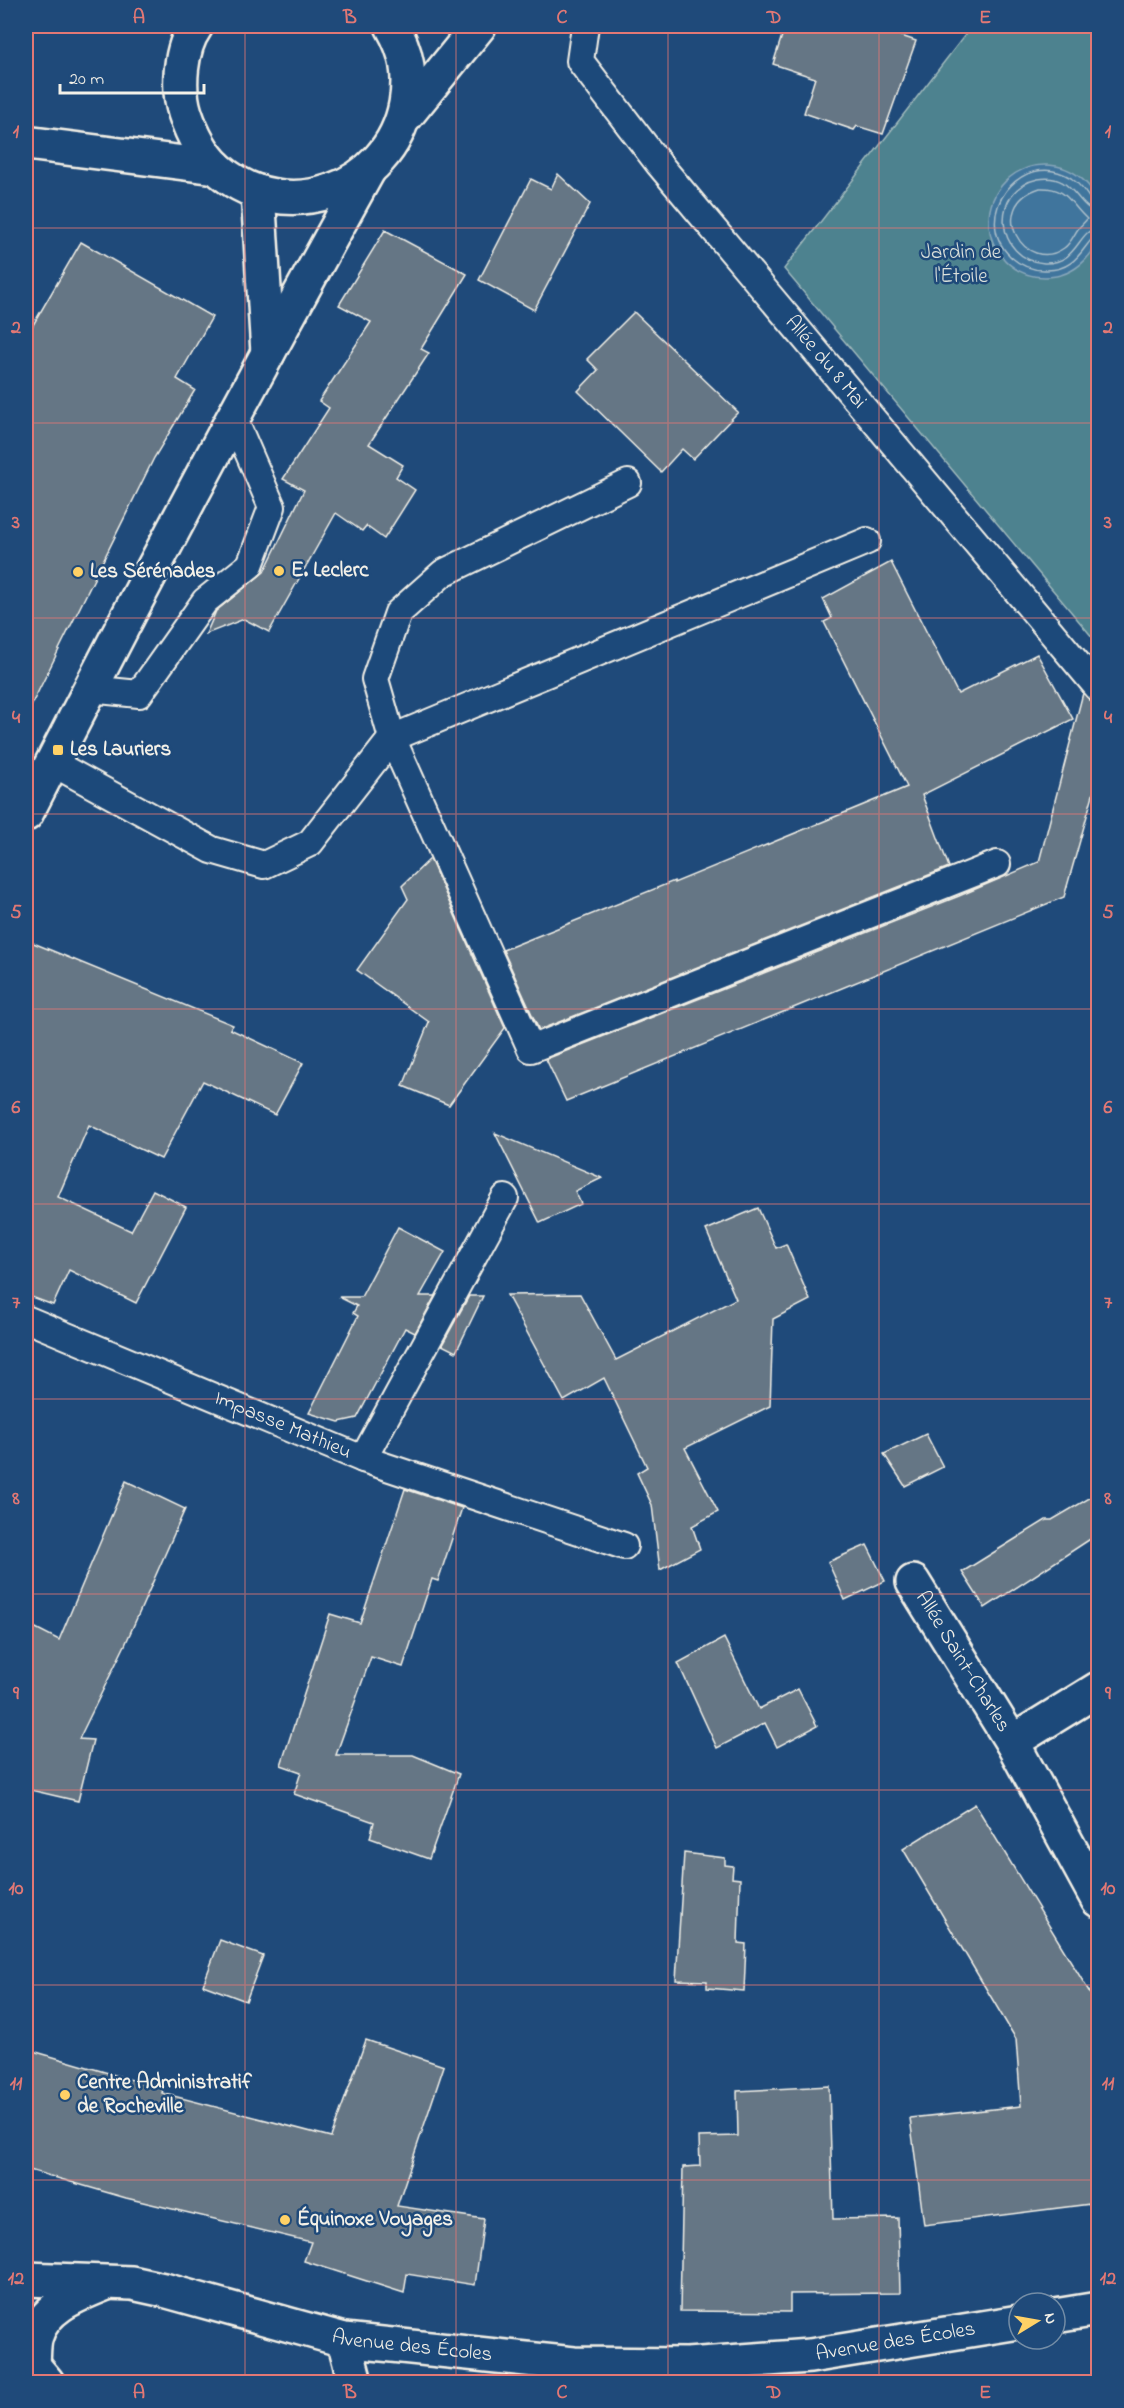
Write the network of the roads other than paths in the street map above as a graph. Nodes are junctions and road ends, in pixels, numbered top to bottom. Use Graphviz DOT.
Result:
graph roads {
  1 [pos="196,26"];
  2 [pos="392,26"];
  3 [pos="479,26"];
  4 [pos="585,26"];
  5 [pos="402,121"];
  6 [pos="26,143"];
  7 [pos="216,167"];
  8 [pos="368,171"];
  9 [pos="258,192"];
  10 [pos="268,353"];
  11 [pos="233,417"];
  12 [pos="628,483"];
  13 [pos="867,541"];
  14 [pos="1098,688"];
  15 [pos="89,689"];
  16 [pos="392,738"];
  17 [pos="51,762"];
  18 [pos="26,814"];
  19 [pos="997,864"];
  20 [pos="505,1198"];
  21 [pos="26,1319"];
  22 [pos="363,1459"];
  23 [pos="624,1546"];
  24 [pos="913,1582"];
  25 [pos="1098,1689"];
  26 [pos="1012,1742"];
  27 [pos="1098,1900"];
  28 [pos="26,2279"];
  29 [pos="108,2282"];
  30 [pos="1098,2309"];
  31 [pos="1067,2314"];
  32 [pos="1007,2324"];
  33 [pos="344,2340"];
  34 [pos="35,2368"];
  35 [pos="688,2374"];
  36 [pos="355,2382"];
  1 -- 7 [label="street"];
  2 -- 5 [label="street"];
  3 -- 5 [label="street"];
  4 -- 14 [label="lane, Allée du 8 Mai"];
  5 -- 8 [label="street"];
  6 -- 7 [label="street"];
  7 -- 9 [label="street"];
  8 -- 9 [label="street"];
  8 -- 10 [label="street"];
  9 -- 10 [label="street"];
  10 -- 11 [label="street"];
  11 -- 15 [label="street"];
  11 -- 15 [label="lane"];
  12 -- 16 [label="lane"];
  13 -- 16 [label="lane"];
  15 -- 17 [label="street"];
  16 -- 17 [label="lane"];
  16 -- 19 [label="lane"];
  17 -- 18 [label="street"];
  20 -- 22 [label="lane, Impasse Mathieu"];
  21 -- 22 [label="lane, Impasse Mathieu"];
  22 -- 23 [label="lane"];
  24 -- 26 [label="street, Allée Saint-Charles"];
  25 -- 26 [label="street, Allée Saint-Charles"];
  26 -- 27 [label="street, Allée Saint-Charles"];
  28 -- 29 [label="street, Avenue des Écoles"];
  29 -- 33 [label="street, Avenue des Écoles"];
  29 -- 34 [label="street"];
  30 -- 31 [label="street"];
  32 -- 35 [label="street, Avenue des Écoles"];
  33 -- 35 [label="street, Avenue des Écoles"];
  33 -- 36 [label="street"];
}
